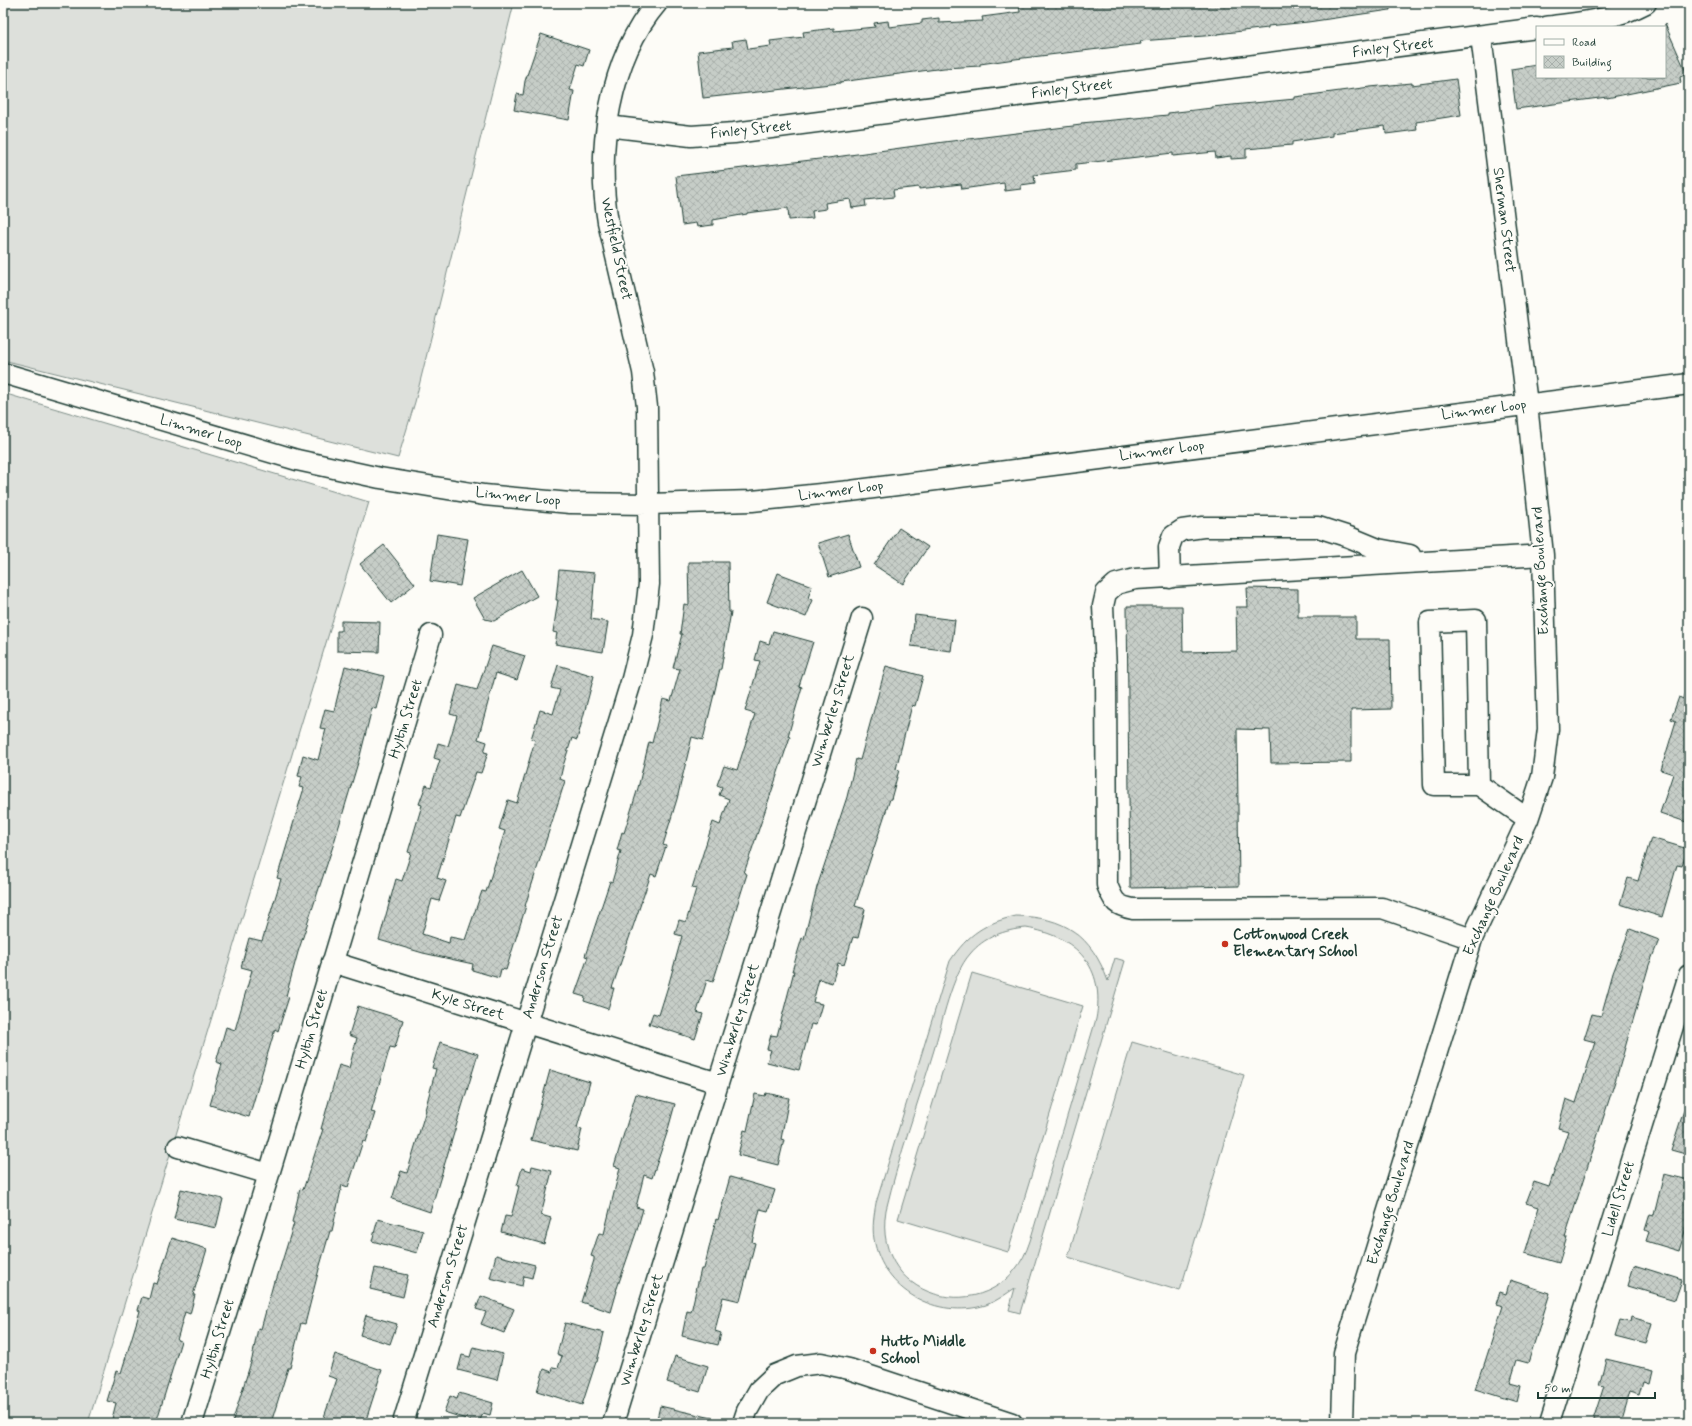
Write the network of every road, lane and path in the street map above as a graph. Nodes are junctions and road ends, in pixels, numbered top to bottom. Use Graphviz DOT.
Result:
graph roads {
  1 [pos="657,3"];
  2 [pos="1646,3"];
  3 [pos="1553,26"];
  4 [pos="1536,28"];
  5 [pos="1481,36"];
  6 [pos="607,126"];
  7 [pos="3,372"];
  8 [pos="1689,384"];
  9 [pos="1528,404"];
  10 [pos="648,504"];
  11 [pos="1543,555"];
  12 [pos="1436,561"];
  13 [pos="1170,578"];
  14 [pos="862,618"];
  15 [pos="431,635"];
  16 [pos="1479,785"];
  17 [pos="1528,819"];
  18 [pos="1472,939"];
  19 [pos="332,962"];
  20 [pos="1689,975"];
  21 [pos="526,1023"];
  22 [pos="718,1083"];
  23 [pos="178,1147"];
  24 [pos="269,1174"];
  25 [pos="192,1423"];
  26 [pos="403,1423"];
  27 [pos="613,1423"];
  28 [pos="743,1423"];
  29 [pos="1012,1423"];
  30 [pos="1342,1423"];
  31 [pos="1549,1423"];
  1 -- 6 [label="street, Westfield Street"];
  2 -- 3 [label="street"];
  4 -- 5 [label="street, Finley Street"];
  5 -- 6 [label="street, Finley Street"];
  5 -- 9 [label="street, Sherman Street"];
  6 -- 10 [label="street, Westfield Street"];
  7 -- 10 [label="street, Limmer Loop"];
  8 -- 9 [label="street, Limmer Loop"];
  9 -- 10 [label="street, Limmer Loop"];
  9 -- 11 [label="street, Exchange Boulevard"];
  10 -- 21 [label="street, Anderson Street"];
  11 -- 12 [label="street"];
  11 -- 17 [label="street, Exchange Boulevard"];
  12 -- 13 [label="street"];
  12 -- 13 [label="street"];
  13 -- 18 [label="street"];
  14 -- 22 [label="street, Wimberley Street"];
  15 -- 19 [label="street, Hyltin Street"];
  16 -- 16 [label="street"];
  16 -- 17 [label="street"];
  17 -- 18 [label="street, Exchange Boulevard"];
  18 -- 30 [label="street, Exchange Boulevard"];
  19 -- 21 [label="street, Kyle Street"];
  19 -- 24 [label="street, Hyltin Street"];
  20 -- 31 [label="street, Lidell Street"];
  21 -- 22 [label="street, Kyle Street"];
  21 -- 26 [label="street, Anderson Street"];
  22 -- 27 [label="street, Wimberley Street"];
  23 -- 24 [label="street"];
  24 -- 25 [label="street, Hyltin Street"];
  28 -- 29 [label="street"];
}
